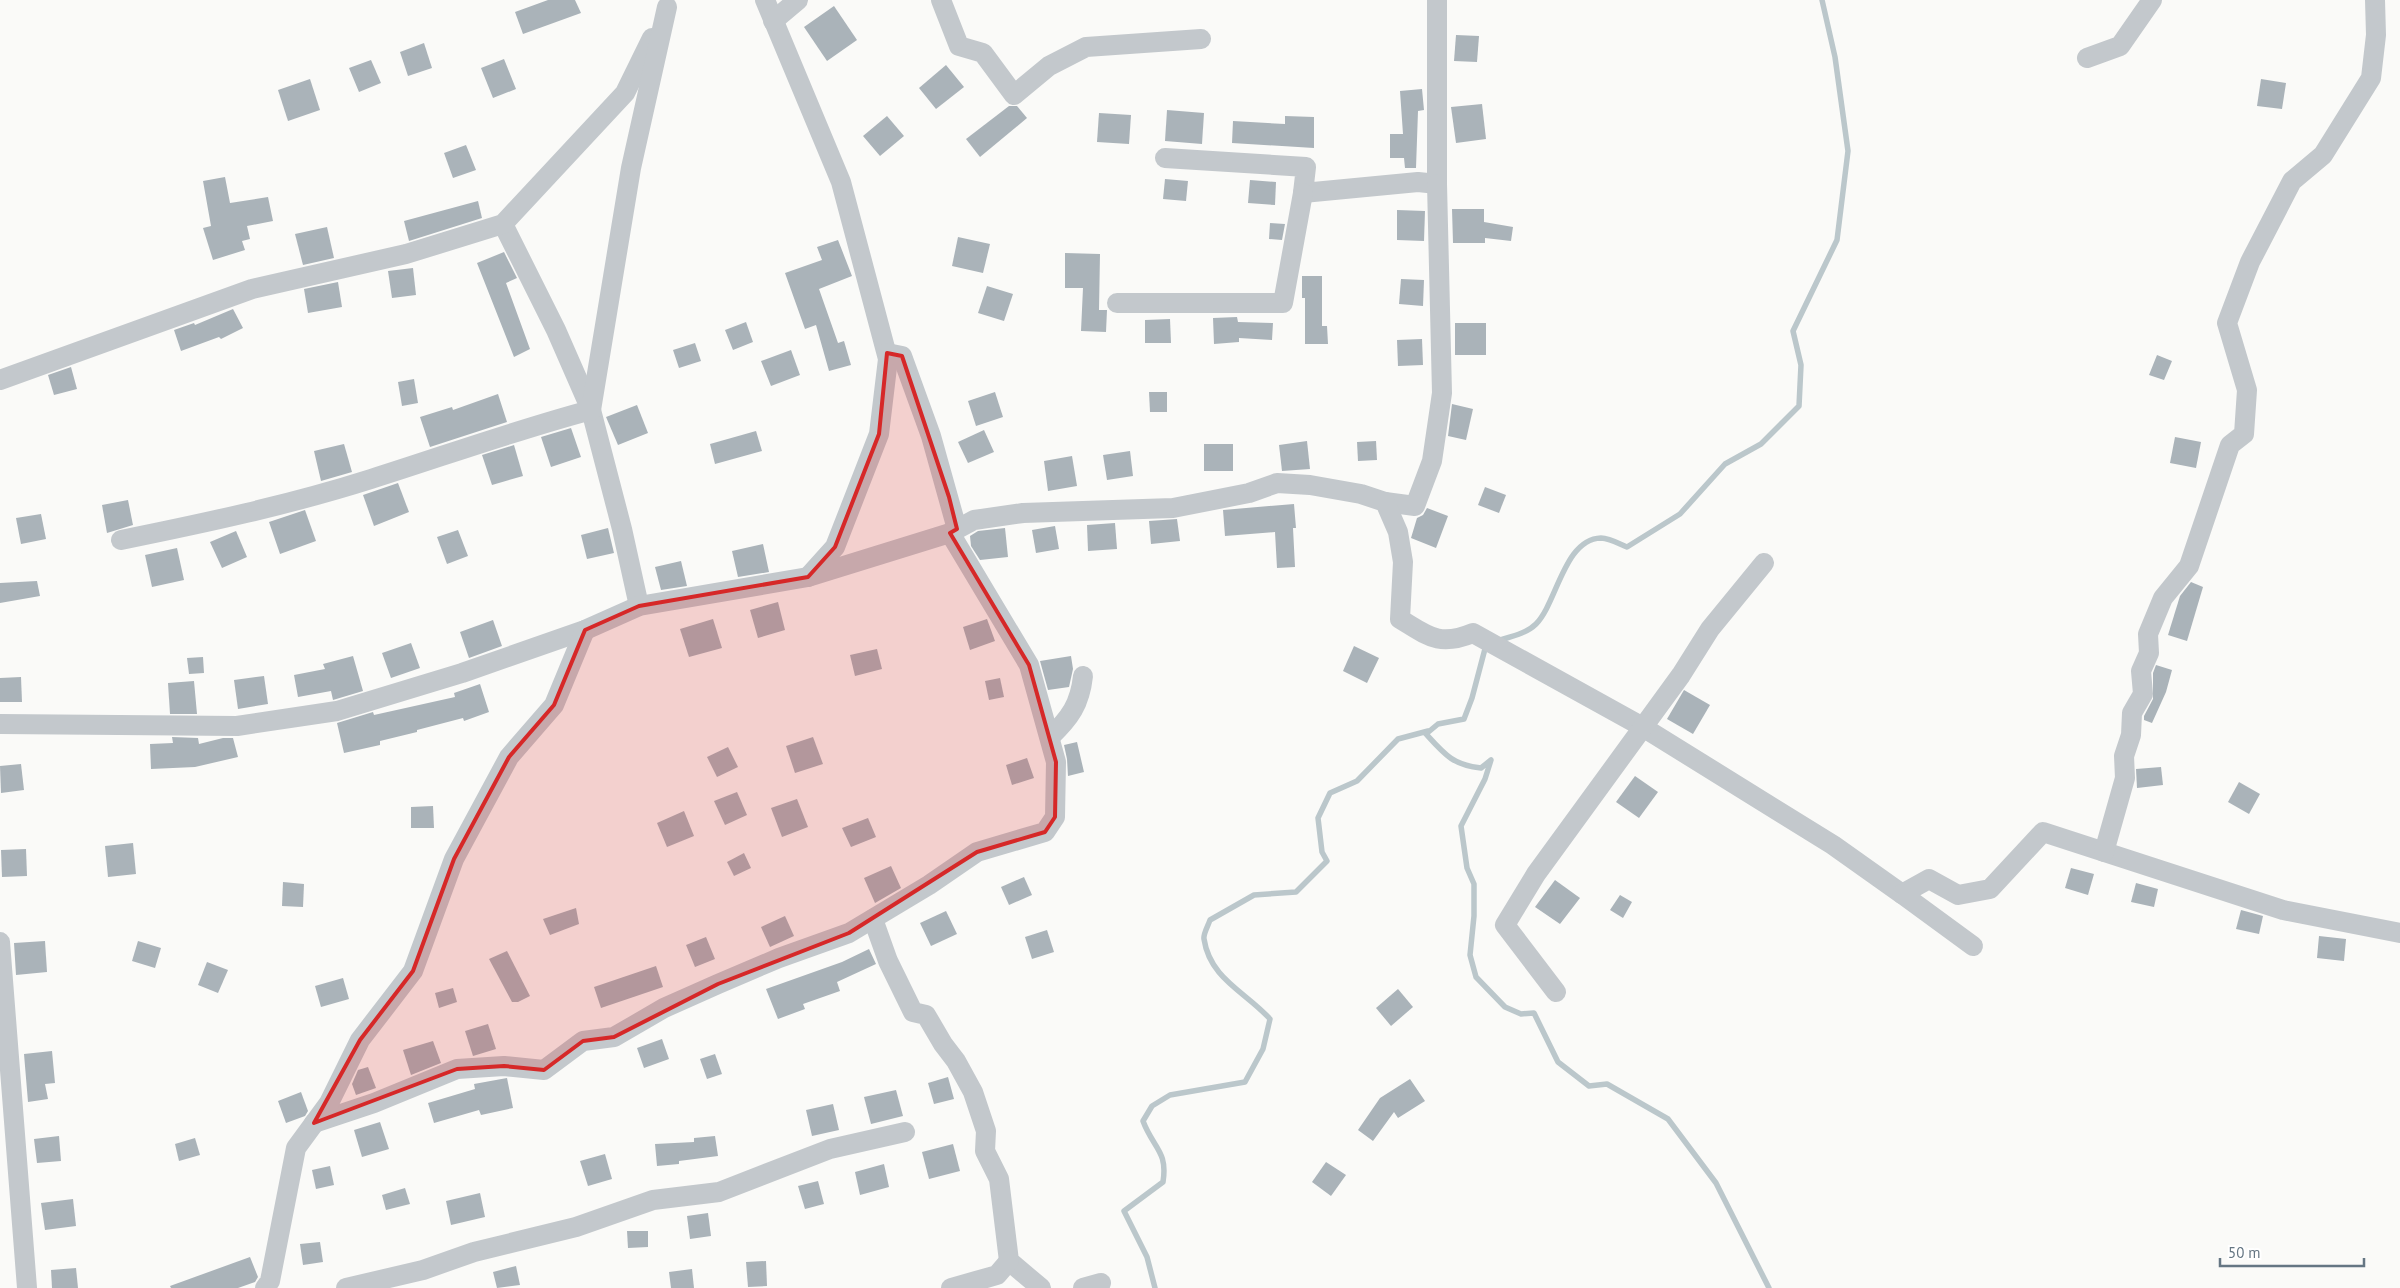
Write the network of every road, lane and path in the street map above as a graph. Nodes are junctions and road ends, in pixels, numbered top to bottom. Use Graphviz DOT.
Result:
graph roads {
  1 [pos="765,0"];
  2 [pos="798,0"];
  3 [pos="941,0"];
  4 [pos="1437,0"];
  5 [pos="2152,0"];
  6 [pos="2376,0"];
  7 [pos="667,4"];
  8 [pos="773,21"];
  9 [pos="1201,39"];
  10 [pos="2087,58"];
  11 [pos="1165,158"];
  12 [pos="1437,184"];
  13 [pos="1303,193"];
  14 [pos="503,224"];
  15 [pos="1117,303"];
  16 [pos="887,353"];
  17 [pos="0,380"];
  18 [pos="591,410"];
  19 [pos="1385,502"];
  20 [pos="954,531"];
  21 [pos="121,540"];
  22 [pos="1764,563"];
  23 [pos="808,577"];
  24 [pos="639,606"];
  25 [pos="585,630"];
  26 [pos="1083,676"];
  27 [pos="0,724"];
  28 [pos="1642,726"];
  29 [pos="1050,737"];
  30 [pos="2104,852"];
  31 [pos="1902,894"];
  32 [pos="873,919"];
  33 [pos="2400,934"];
  34 [pos="0,942"];
  35 [pos="1973,946"];
  36 [pos="1,978"];
  37 [pos="1556,992"];
  38 [pos="3,1032"];
  39 [pos="314,1123"];
  40 [pos="905,1132"];
  41 [pos="1009,1261"];
  42 [pos="27,1288"];
  43 [pos="265,1288"];
  44 [pos="346,1288"];
  45 [pos="951,1288"];
  46 [pos="1041,1288"];
  1 -- 8 [label="street"];
  2 -- 8 [label="street"];
  3 -- 9 [label="street"];
  4 -- 12 [label="street"];
  5 -- 10 [label="street"];
  6 -- 30 [label="street"];
  7 -- 14 [label="street"];
  7 -- 18 [label="street"];
  8 -- 16 [label="street"];
  11 -- 13 [label="street"];
  12 -- 13 [label="street"];
  12 -- 19 [label="street"];
  13 -- 15 [label="street"];
  14 -- 17 [label="street"];
  14 -- 18 [label="street"];
  16 -- 20 [label="street"];
  16 -- 23 [label="street"];
  18 -- 21 [label="street"];
  18 -- 24 [label="street"];
  19 -- 20 [label="street"];
  19 -- 28 [label="street"];
  20 -- 23 [label="street"];
  20 -- 29 [label="street"];
  22 -- 28 [label="street"];
  23 -- 24 [label="street"];
  24 -- 25 [label="street"];
  25 -- 27 [label="street"];
  25 -- 39 [label="street"];
  26 -- 29 [label="street"];
  28 -- 31 [label="street"];
  28 -- 37 [label="street"];
  29 -- 32 [label="street"];
  30 -- 31 [label="street"];
  30 -- 33 [label="street"];
  31 -- 35 [label="street"];
  32 -- 39 [label="street"];
  32 -- 41 [label="street"];
  34 -- 36 [label="street"];
  36 -- 38 [label="street"];
  38 -- 42 [label="street"];
  39 -- 43 [label="street"];
  40 -- 44 [label="street"];
  41 -- 45 [label="street"];
  41 -- 46 [label="street"];
}
